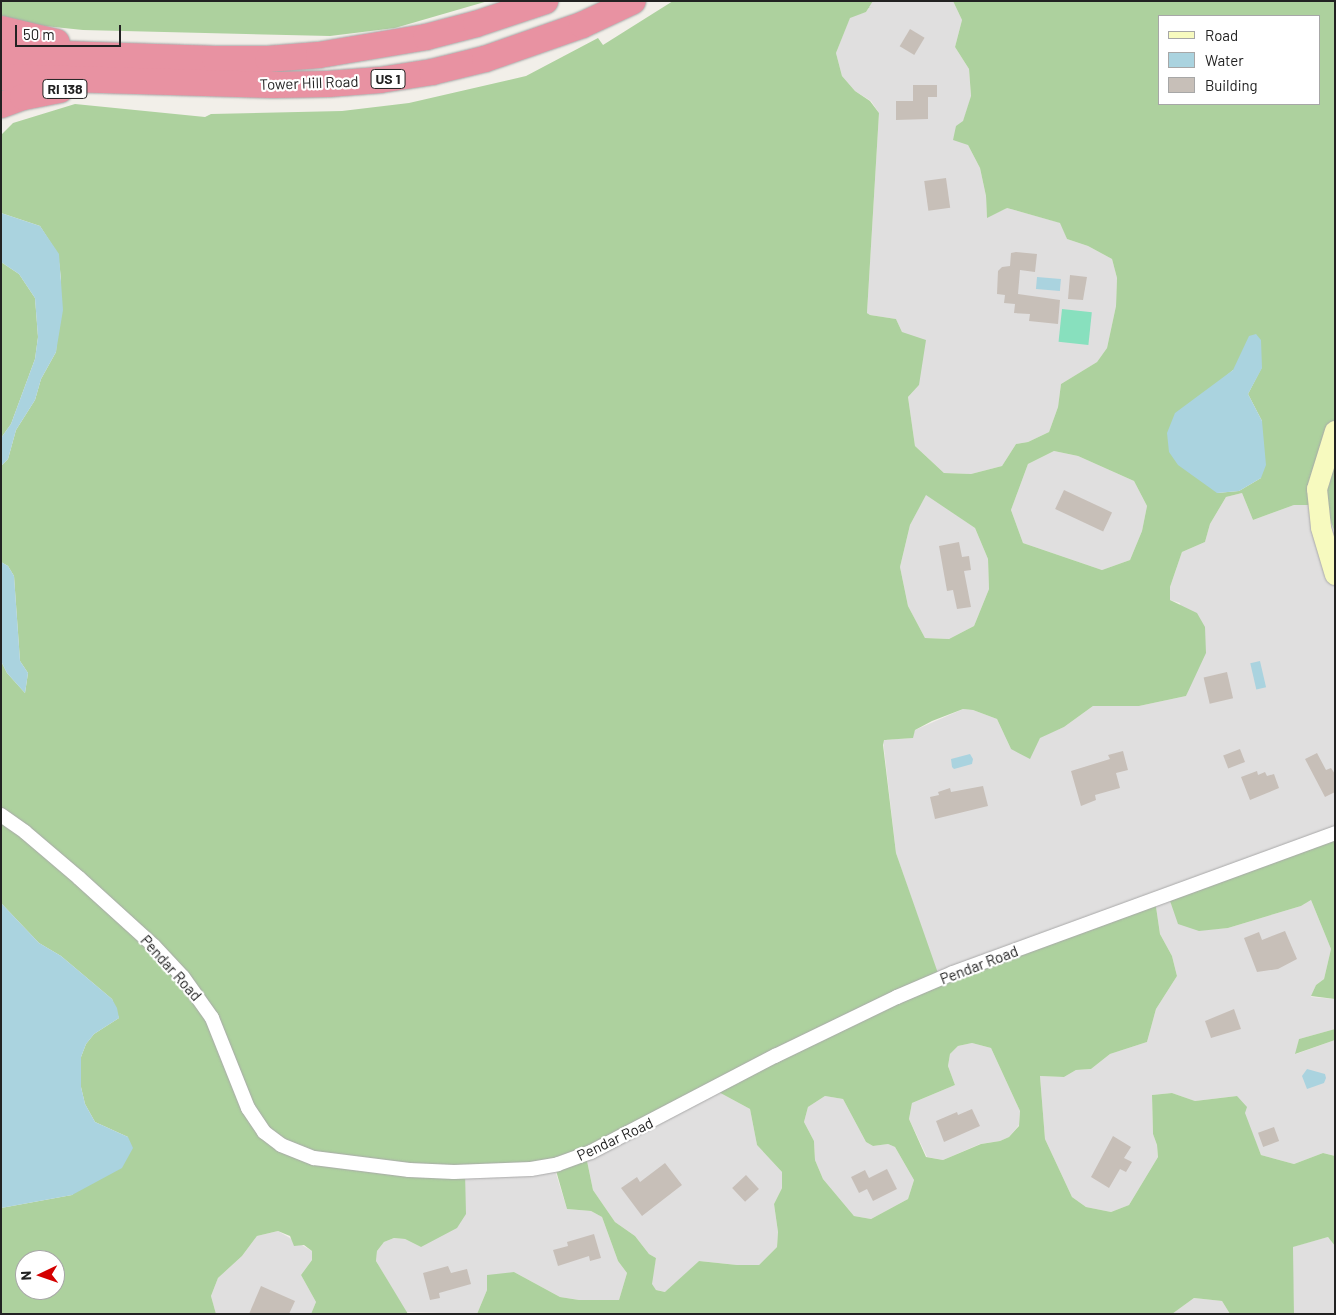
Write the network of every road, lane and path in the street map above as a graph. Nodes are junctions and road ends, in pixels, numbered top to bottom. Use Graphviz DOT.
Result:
graph roads {
  1 [pos="545,1"];
  2 [pos="633,1"];
  3 [pos="1,30"];
  4 [pos="1,52"];
  5 [pos="133,69"];
  6 [pos="1,77"];
  7 [pos="1,105"];
  8 [pos="1335,431"];
  9 [pos="1335,575"];
  10 [pos="1,815"];
  11 [pos="1335,833"];
  1 -- 5 [label="highway, Tower Hill Road / US 1"];
  2 -- 5 [label="highway, Tower Hill Road / US 1"];
  3 -- 5 [label="highway"];
  4 -- 5 [label="highway, Tower Hill Road / US 1"];
  5 -- 6 [label="highway, Tower Hill Road / US 1"];
  5 -- 7 [label="highway, RI 138"];
  8 -- 9 [label="street"];
  10 -- 11 [label="street, Pendar Road"];
}
